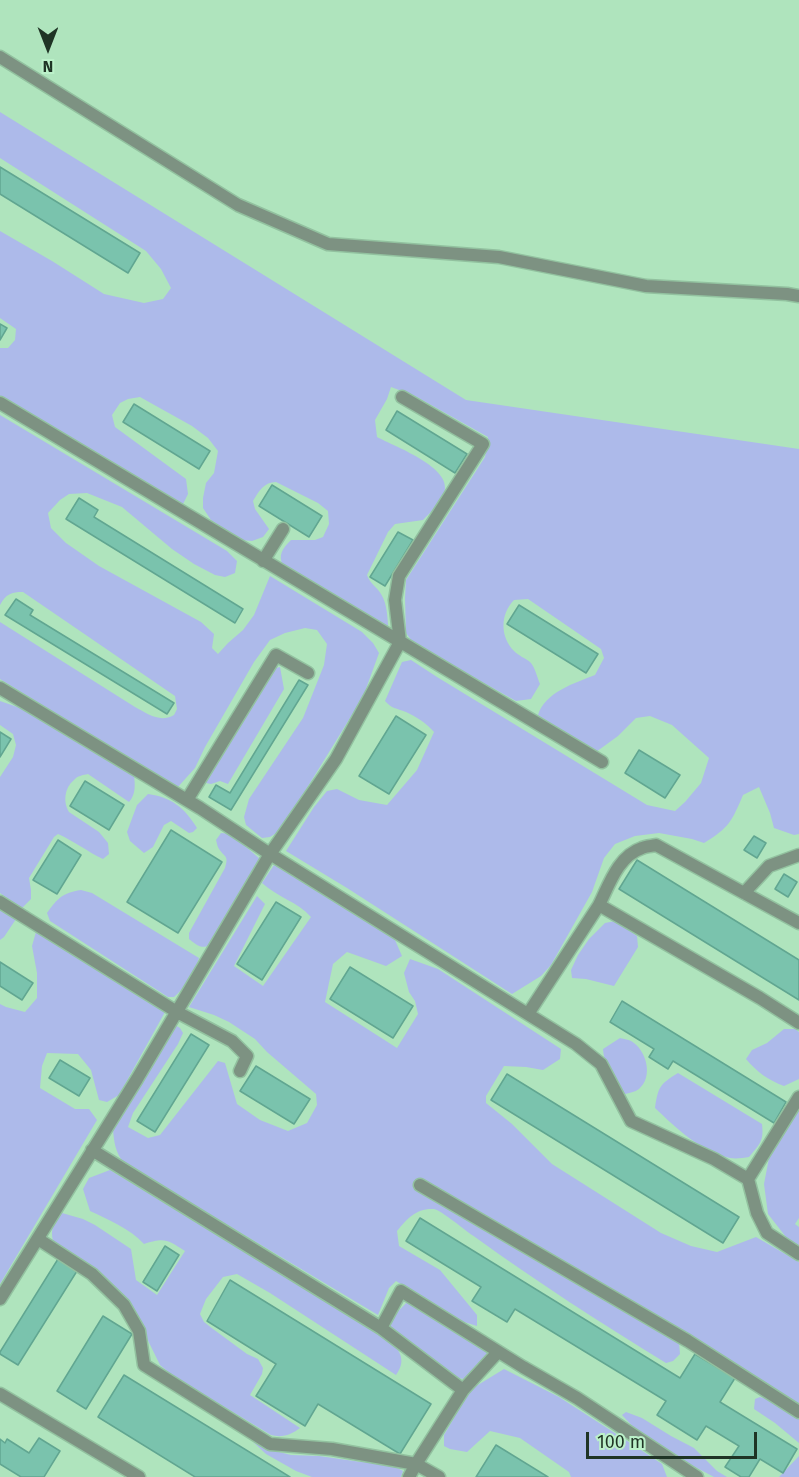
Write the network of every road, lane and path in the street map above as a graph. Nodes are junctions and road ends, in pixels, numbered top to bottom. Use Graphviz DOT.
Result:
graph roads {
  1 [pos="0,57"];
  2 [pos="799,296"];
  3 [pos="402,397"];
  4 [pos="0,403"];
  5 [pos="283,529"];
  6 [pos="263,561"];
  7 [pos="400,642"];
  8 [pos="308,673"];
  9 [pos="0,688"];
  10 [pos="602,762"];
  11 [pos="186,800"];
  12 [pos="270,854"];
  13 [pos="799,855"];
  14 [pos="744,893"];
  15 [pos="0,902"];
  16 [pos="599,905"];
  17 [pos="799,923"];
  18 [pos="177,1011"];
  19 [pos="528,1014"];
  20 [pos="799,1023"];
  21 [pos="240,1071"];
  22 [pos="799,1097"];
  23 [pos="92,1150"];
  24 [pos="748,1179"];
  25 [pos="420,1185"];
  26 [pos="38,1239"];
  27 [pos="799,1254"];
  28 [pos="0,1299"];
  29 [pos="381,1328"];
  30 [pos="498,1352"];
  31 [pos="463,1390"];
  32 [pos="0,1394"];
  33 [pos="799,1412"];
  34 [pos="416,1464"];
  35 [pos="680,1472"];
  36 [pos="139,1477"];
  37 [pos="409,1477"];
  38 [pos="439,1477"];
  39 [pos="697,1477"];
  1 -- 2 [label="lane"];
  3 -- 7 [label="lane"];
  4 -- 6 [label="lane"];
  5 -- 6 [label="lane"];
  6 -- 7 [label="lane"];
  7 -- 10 [label="lane"];
  7 -- 12 [label="lane"];
  8 -- 11 [label="lane"];
  9 -- 11 [label="lane"];
  11 -- 12 [label="lane"];
  12 -- 18 [label="lane"];
  12 -- 19 [label="lane"];
  13 -- 14 [label="lane"];
  14 -- 16 [label="lane"];
  14 -- 17 [label="lane"];
  15 -- 18 [label="lane"];
  16 -- 19 [label="lane"];
  16 -- 20 [label="lane"];
  18 -- 21 [label="lane"];
  18 -- 23 [label="lane"];
  19 -- 24 [label="lane"];
  22 -- 24 [label="lane"];
  23 -- 26 [label="lane"];
  23 -- 29 [label="lane"];
  24 -- 27 [label="lane"];
  25 -- 33 [label="lane"];
  26 -- 28 [label="lane"];
  26 -- 34 [label="lane"];
  29 -- 30 [label="lane"];
  29 -- 31 [label="lane"];
  30 -- 31 [label="lane"];
  30 -- 35 [label="lane"];
  31 -- 34 [label="lane"];
  32 -- 36 [label="lane"];
  34 -- 37 [label="lane"];
  34 -- 38 [label="lane"];
  35 -- 39 [label="lane"];
}
